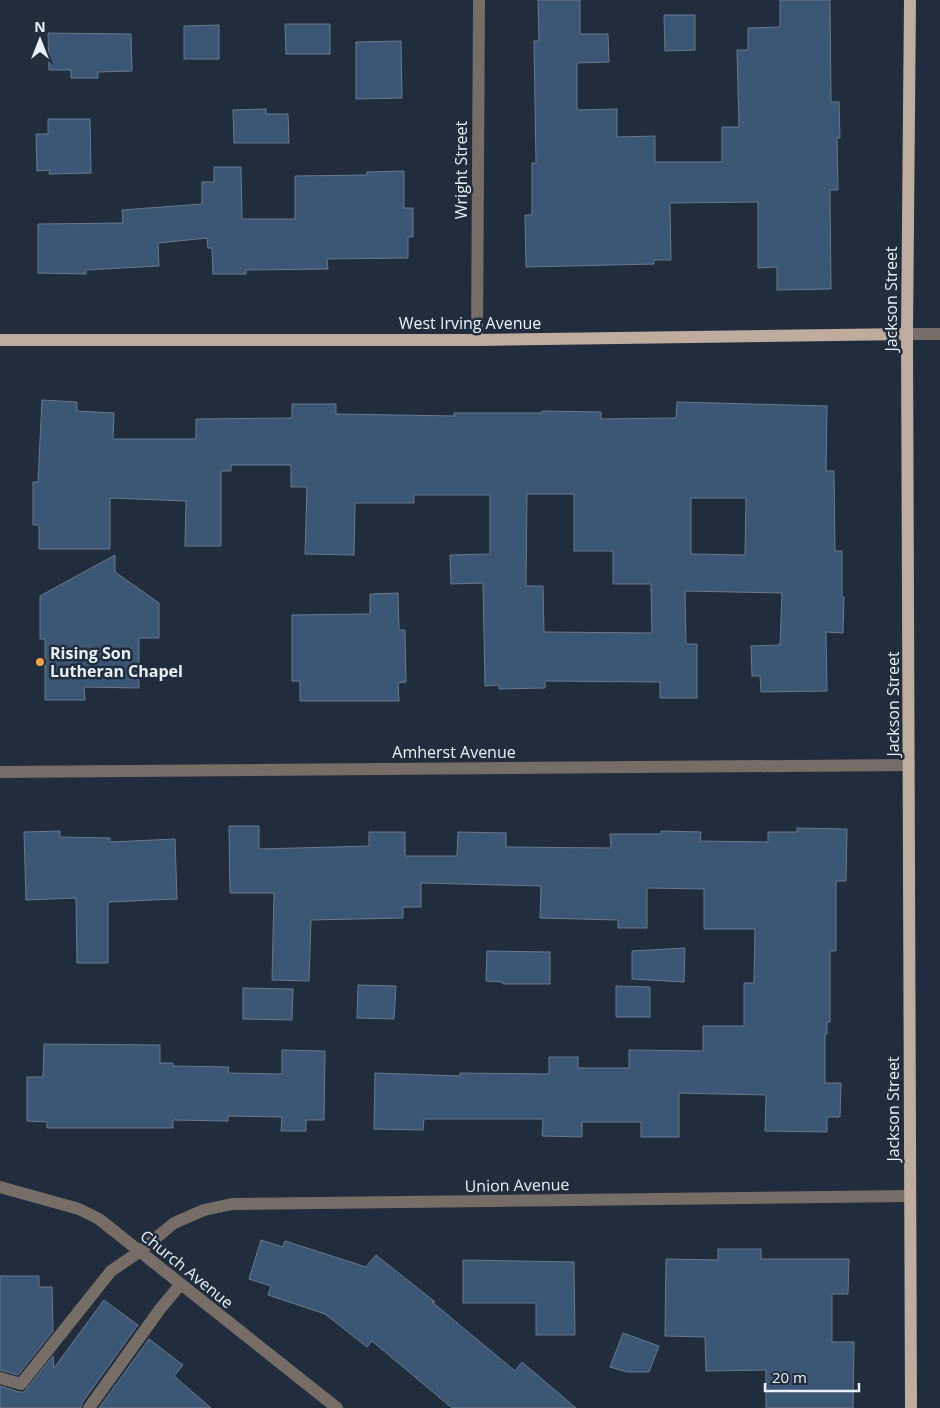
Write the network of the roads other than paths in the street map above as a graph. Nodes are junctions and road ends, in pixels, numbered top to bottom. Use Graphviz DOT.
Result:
graph roads {
  1 [pos="479,0"];
  2 [pos="910,0"];
  3 [pos="907,334"];
  4 [pos="940,334"];
  5 [pos="0,340"];
  6 [pos="477,340"];
  7 [pos="909,765"];
  8 [pos="0,772"];
  9 [pos="0,1187"];
  10 [pos="909,1196"];
  11 [pos="139,1252"];
  12 [pos="180,1285"];
  13 [pos="0,1378"];
  14 [pos="89,1408"];
  15 [pos="337,1408"];
  16 [pos="911,1408"];
  1 -- 6 [label="street, Wright Street"];
  2 -- 3 [label="main road, Jackson Street"];
  3 -- 4 [label="street, West Irving Avenue"];
  3 -- 6 [label="main road, West Irving Avenue"];
  3 -- 7 [label="main road, Jackson Street"];
  5 -- 6 [label="main road, West Irving Avenue"];
  7 -- 8 [label="street, Amherst Avenue"];
  7 -- 10 [label="main road, Jackson Street"];
  9 -- 11 [label="street, Church Avenue"];
  10 -- 11 [label="street, Union Avenue"];
  10 -- 16 [label="main road, Jackson Street"];
  11 -- 12 [label="street, Church Avenue"];
  11 -- 13 [label="street, Union Avenue"];
  12 -- 14 [label="street"];
  12 -- 15 [label="street, Church Avenue"];
}
